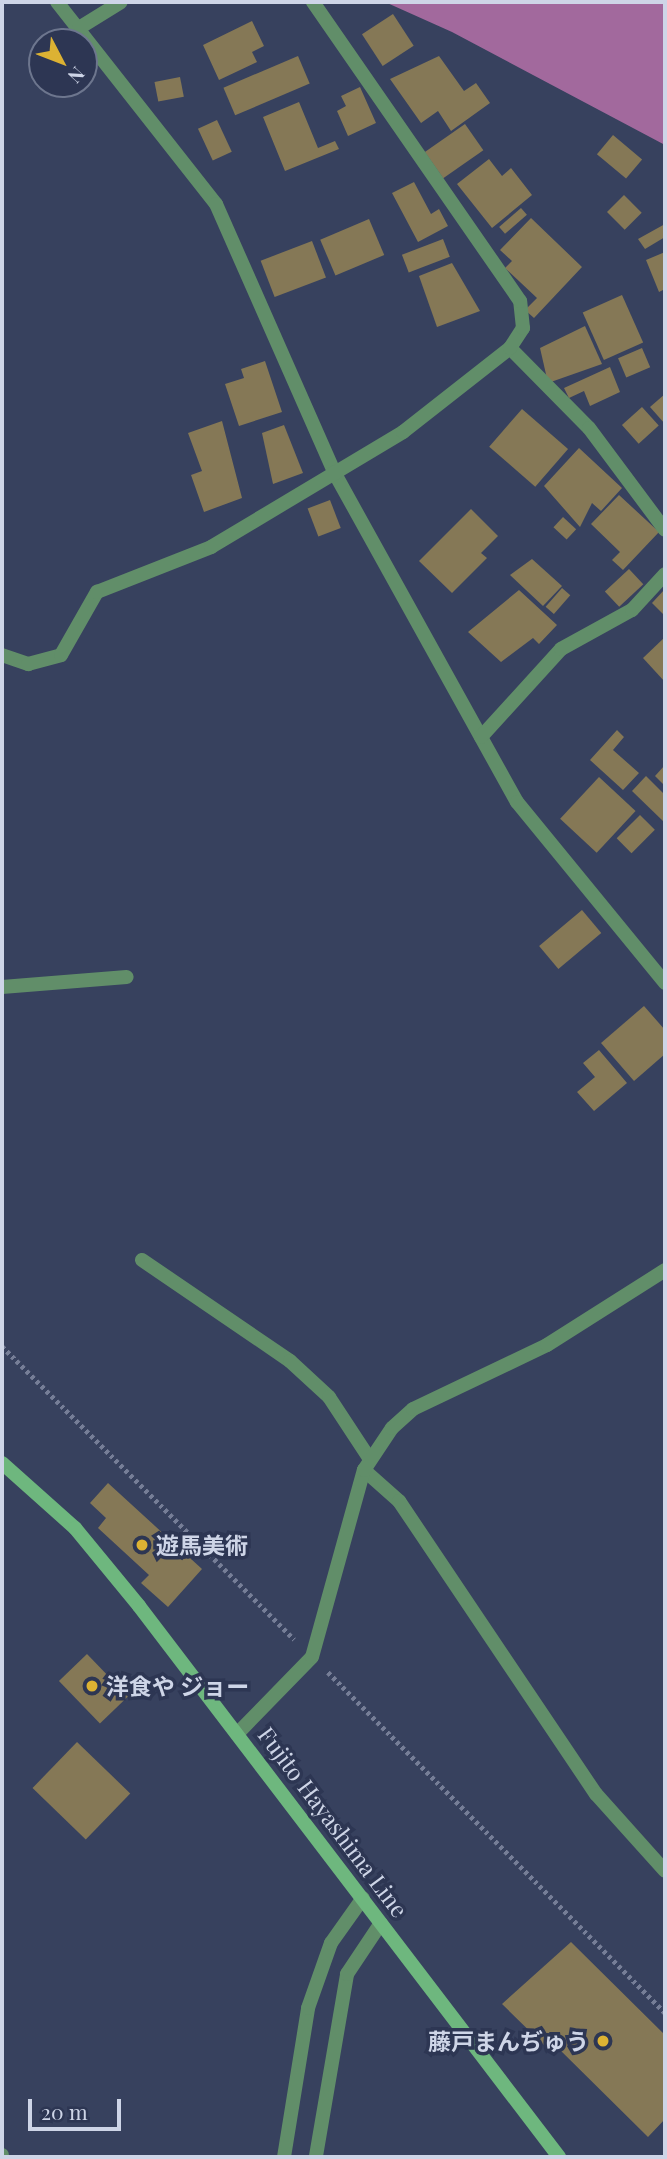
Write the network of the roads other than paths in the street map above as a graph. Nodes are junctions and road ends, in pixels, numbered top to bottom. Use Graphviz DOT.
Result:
graph roads {
  1 [pos="57,2"];
  2 [pos="121,2"];
  3 [pos="313,2"];
  4 [pos="79,28"];
  5 [pos="98,52"];
  6 [pos="510,348"];
  7 [pos="334,472"];
  8 [pos="665,530"];
  9 [pos="665,574"];
  10 [pos="2,655"];
  11 [pos="481,737"];
  12 [pos="127,977"];
  13 [pos="665,983"];
  14 [pos="2,987"];
  15 [pos="142,1260"];
  16 [pos="665,1270"];
  17 [pos="2,1463"];
  18 [pos="367,1464"];
  19 [pos="237,1734"];
  20 [pos="665,1871"];
  21 [pos="362,1898"];
  22 [pos="381,1923"];
  23 [pos="316,2156"];
  24 [pos="284,2157"];
  25 [pos="559,2157"];
  1 -- 4 [label="street"];
  2 -- 4 [label="street"];
  3 -- 6 [label="street"];
  5 -- 7 [label="street"];
  6 -- 7 [label="street"];
  6 -- 8 [label="street"];
  7 -- 10 [label="street"];
  7 -- 11 [label="street"];
  9 -- 11 [label="street"];
  11 -- 13 [label="street"];
  12 -- 14 [label="street"];
  15 -- 18 [label="street"];
  16 -- 18 [label="street"];
  17 -- 19 [label="main road, Fujito Hayashima Line"];
  18 -- 19 [label="street"];
  18 -- 20 [label="street"];
  19 -- 21 [label="main road, Fujito Hayashima Line"];
  21 -- 22 [label="main road, Fujito Hayashima Line"];
  21 -- 24 [label="street"];
  22 -- 23 [label="street"];
  22 -- 25 [label="main road, Fujito Hayashima Line"];
}
